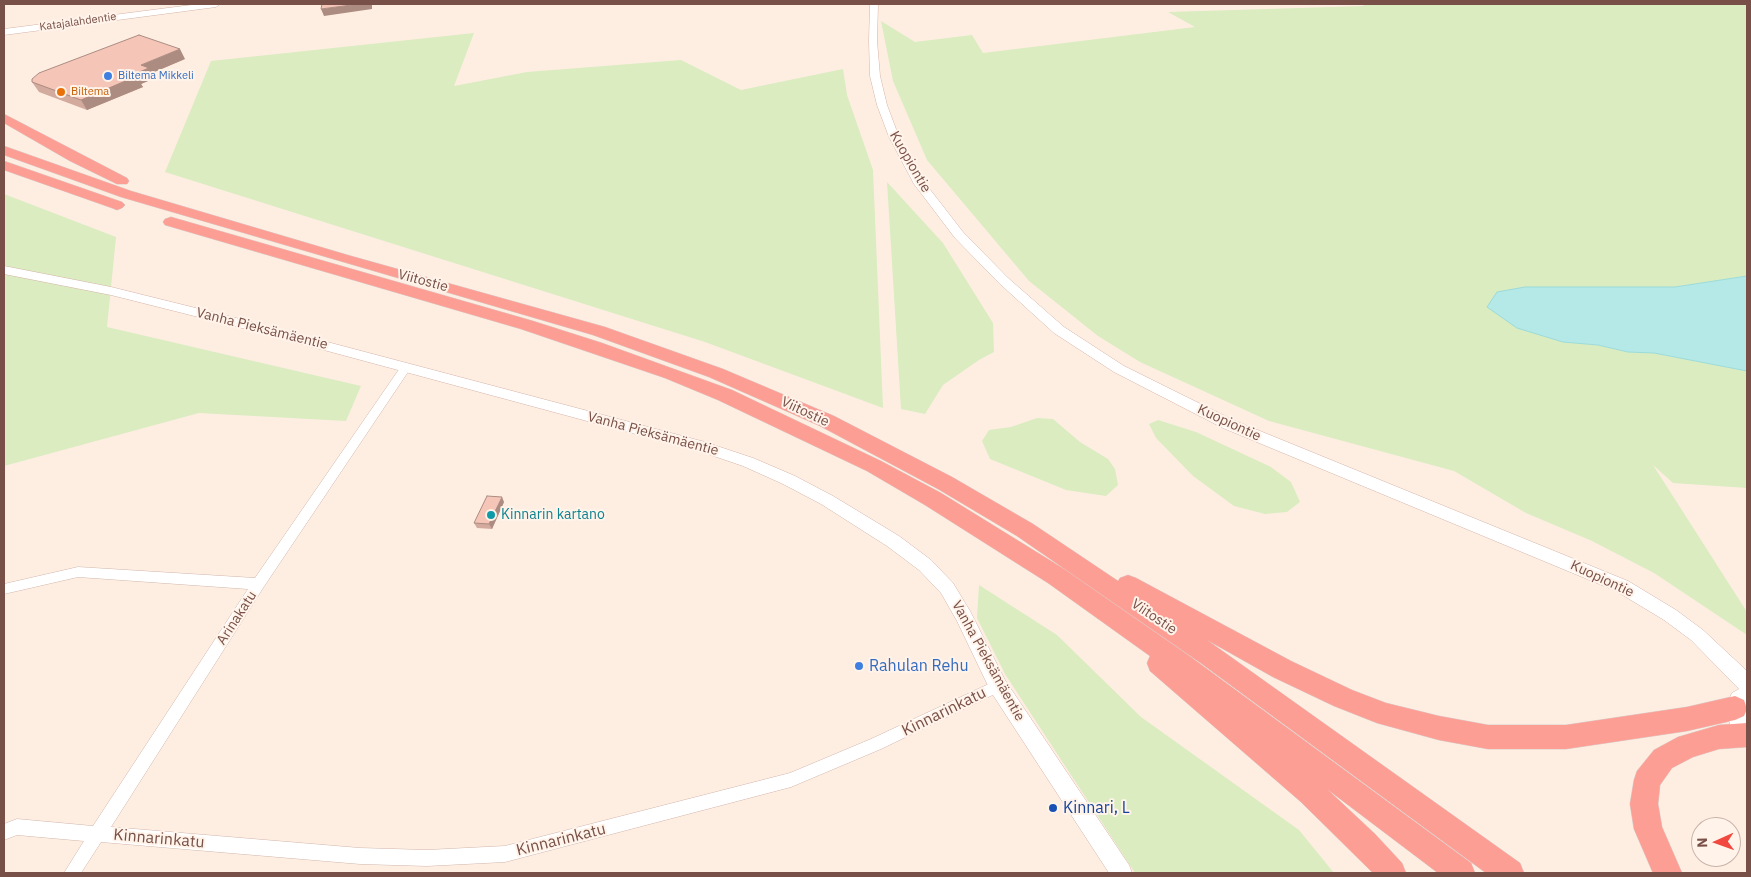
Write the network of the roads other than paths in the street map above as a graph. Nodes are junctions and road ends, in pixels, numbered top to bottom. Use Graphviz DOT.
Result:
graph roads {
  1 [pos="216,4"];
  2 [pos="874,4"];
  3 [pos="4,33"];
  4 [pos="4,118"];
  5 [pos="4,150"];
  6 [pos="4,167"];
  7 [pos="233,226"];
  8 [pos="4,270"];
  9 [pos="406,367"];
  10 [pos="1024,530"];
  11 [pos="1056,576"];
  12 [pos="258,584"];
  13 [pos="4,589"];
  14 [pos="1747,684"];
  15 [pos="998,686"];
  16 [pos="1741,701"];
  17 [pos="1747,734"];
  18 [pos="4,832"];
  19 [pos="98,833"];
  20 [pos="72,873"];
  21 [pos="1120,873"];
  22 [pos="1392,873"];
  23 [pos="1461,873"];
  24 [pos="1510,873"];
  25 [pos="1668,873"];
  1 -- 3 [label="street, Katajalahdentie"];
  2 -- 14 [label="street, Kuopiontie"];
  4 -- 7 [label="highway"];
  5 -- 7 [label="highway, Viitostie"];
  6 -- 11 [label="highway, Viitostie"];
  7 -- 10 [label="highway, Viitostie"];
  8 -- 9 [label="street, Vanha Pieksämäentie"];
  9 -- 12 [label="street, Arinakatu"];
  9 -- 15 [label="street, Vanha Pieksämäentie"];
  10 -- 16 [label="highway"];
  10 -- 24 [label="highway, Viitostie"];
  11 -- 22 [label="highway"];
  11 -- 23 [label="highway, Viitostie"];
  12 -- 13 [label="street"];
  12 -- 19 [label="street, Arinakatu"];
  15 -- 19 [label="street, Kinnarinkatu"];
  15 -- 21 [label="street, Vanha Pieksämäentie"];
  16 -- 17 [label="street"];
  17 -- 25 [label="highway"];
  18 -- 19 [label="street, Kinnarinkatu"];
  19 -- 20 [label="street, Arinakatu"];
}
